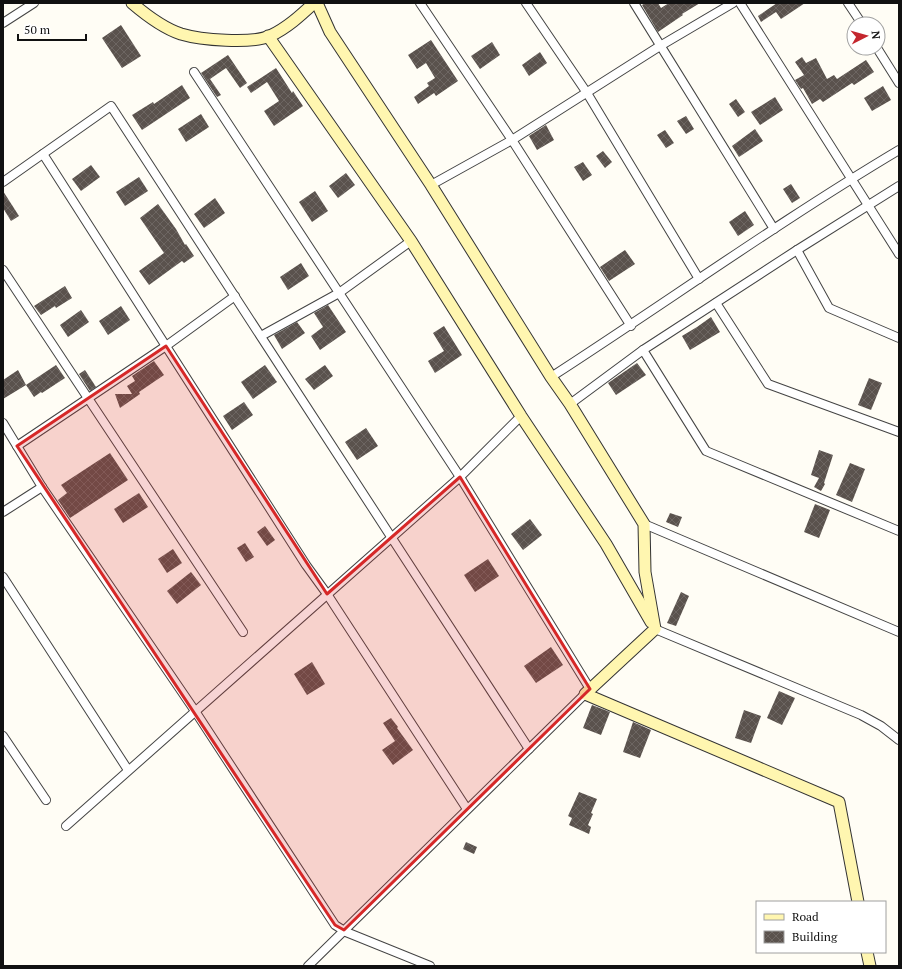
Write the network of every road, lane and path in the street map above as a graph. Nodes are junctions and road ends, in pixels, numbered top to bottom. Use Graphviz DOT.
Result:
graph roads {
  1 [pos="34,3"];
  2 [pos="132,3"];
  3 [pos="314,3"];
  4 [pos="317,3"];
  5 [pos="420,3"];
  6 [pos="526,3"];
  7 [pos="634,3"];
  8 [pos="733,3"];
  9 [pos="740,3"];
  10 [pos="848,3"];
  11 [pos="857,16"];
  12 [pos="3,23"];
  13 [pos="268,36"];
  14 [pos="660,46"];
  15 [pos="882,56"];
  16 [pos="194,72"];
  17 [pos="899,82"];
  18 [pos="587,93"];
  19 [pos="512,140"];
  20 [pos="899,150"];
  21 [pos="43,154"];
  22 [pos="851,178"];
  23 [pos="3,182"];
  24 [pos="431,185"];
  25 [pos="899,186"];
  26 [pos="868,205"];
  27 [pos="774,229"];
  28 [pos="411,241"];
  29 [pos="797,250"];
  30 [pos="899,254"];
  31 [pos="3,270"];
  32 [pos="699,279"];
  33 [pos="339,293"];
  34 [pos="235,296"];
  35 [pos="716,303"];
  36 [pos="631,326"];
  37 [pos="261,336"];
  38 [pos="899,338"];
  39 [pos="166,346"];
  40 [pos="643,350"];
  41 [pos="551,377"];
  42 [pos="88,398"];
  43 [pos="570,404"];
  44 [pos="521,416"];
  45 [pos="3,423"];
  46 [pos="899,432"];
  47 [pos="17,446"];
  48 [pos="460,477"];
  49 [pos="42,487"];
  50 [pos="3,512"];
  51 [pos="644,524"];
  52 [pos="899,531"];
  53 [pos="392,537"];
  54 [pos="3,577"];
  55 [pos="327,594"];
  56 [pos="655,629"];
  57 [pos="243,632"];
  58 [pos="899,632"];
  59 [pos="587,692"];
  60 [pos="195,711"];
  61 [pos="3,736"];
  62 [pos="899,740"];
  63 [pos="529,749"];
  64 [pos="128,770"];
  65 [pos="46,800"];
  66 [pos="467,809"];
  67 [pos="66,826"];
  68 [pos="858,901"];
  69 [pos="344,930"];
  70 [pos="867,953"];
  71 [pos="308,966"];
  72 [pos="430,966"];
  73 [pos="870,966"];
  1 -- 12 [label="street"];
  2 -- 13 [label="street"];
  3 -- 13 [label="street"];
  4 -- 24 [label="street"];
  5 -- 19 [label="street"];
  6 -- 18 [label="street"];
  7 -- 14 [label="street"];
  8 -- 14 [label="street"];
  9 -- 22 [label="street"];
  10 -- 11 [label="street"];
  13 -- 28 [label="street"];
  14 -- 18 [label="street"];
  14 -- 27 [label="street"];
  15 -- 17 [label="street"];
  16 -- 33 [label="street"];
  18 -- 19 [label="street"];
  18 -- 32 [label="street"];
  19 -- 24 [label="street"];
  19 -- 36 [label="street"];
  20 -- 22 [label="street"];
  21 -- 23 [label="street"];
  21 -- 34 [label="street"];
  21 -- 39 [label="street"];
  22 -- 26 [label="street"];
  22 -- 27 [label="street"];
  24 -- 41 [label="street"];
  25 -- 26 [label="street"];
  26 -- 29 [label="street"];
  26 -- 30 [label="street"];
  27 -- 32 [label="street"];
  28 -- 33 [label="street"];
  28 -- 44 [label="street"];
  29 -- 35 [label="street"];
  29 -- 38 [label="street"];
  31 -- 42 [label="street"];
  32 -- 36 [label="street"];
  33 -- 37 [label="street"];
  33 -- 48 [label="street"];
  34 -- 37 [label="street"];
  34 -- 39 [label="street"];
  35 -- 40 [label="street"];
  35 -- 46 [label="street"];
  36 -- 41 [label="street"];
  37 -- 53 [label="street"];
  39 -- 42 [label="street"];
  39 -- 55 [label="street"];
  40 -- 43 [label="street"];
  40 -- 52 [label="street"];
  41 -- 43 [label="street"];
  42 -- 47 [label="street"];
  42 -- 57 [label="street"];
  43 -- 51 [label="street"];
  44 -- 48 [label="street"];
  44 -- 56 [label="street"];
  45 -- 47 [label="street"];
  47 -- 49 [label="street"];
  48 -- 53 [label="street"];
  48 -- 59 [label="street"];
  49 -- 50 [label="street"];
  49 -- 60 [label="street"];
  51 -- 56 [label="street"];
  51 -- 58 [label="street"];
  53 -- 55 [label="street"];
  53 -- 63 [label="street"];
  54 -- 64 [label="street"];
  55 -- 60 [label="street"];
  55 -- 66 [label="street"];
  56 -- 59 [label="street"];
  56 -- 62 [label="street"];
  59 -- 63 [label="street"];
  59 -- 68 [label="street"];
  60 -- 64 [label="street"];
  60 -- 69 [label="street"];
  61 -- 65 [label="street"];
  63 -- 66 [label="street"];
  64 -- 67 [label="street"];
  66 -- 69 [label="street"];
  69 -- 71 [label="street"];
  69 -- 72 [label="street"];
  70 -- 73 [label="street"];
}
